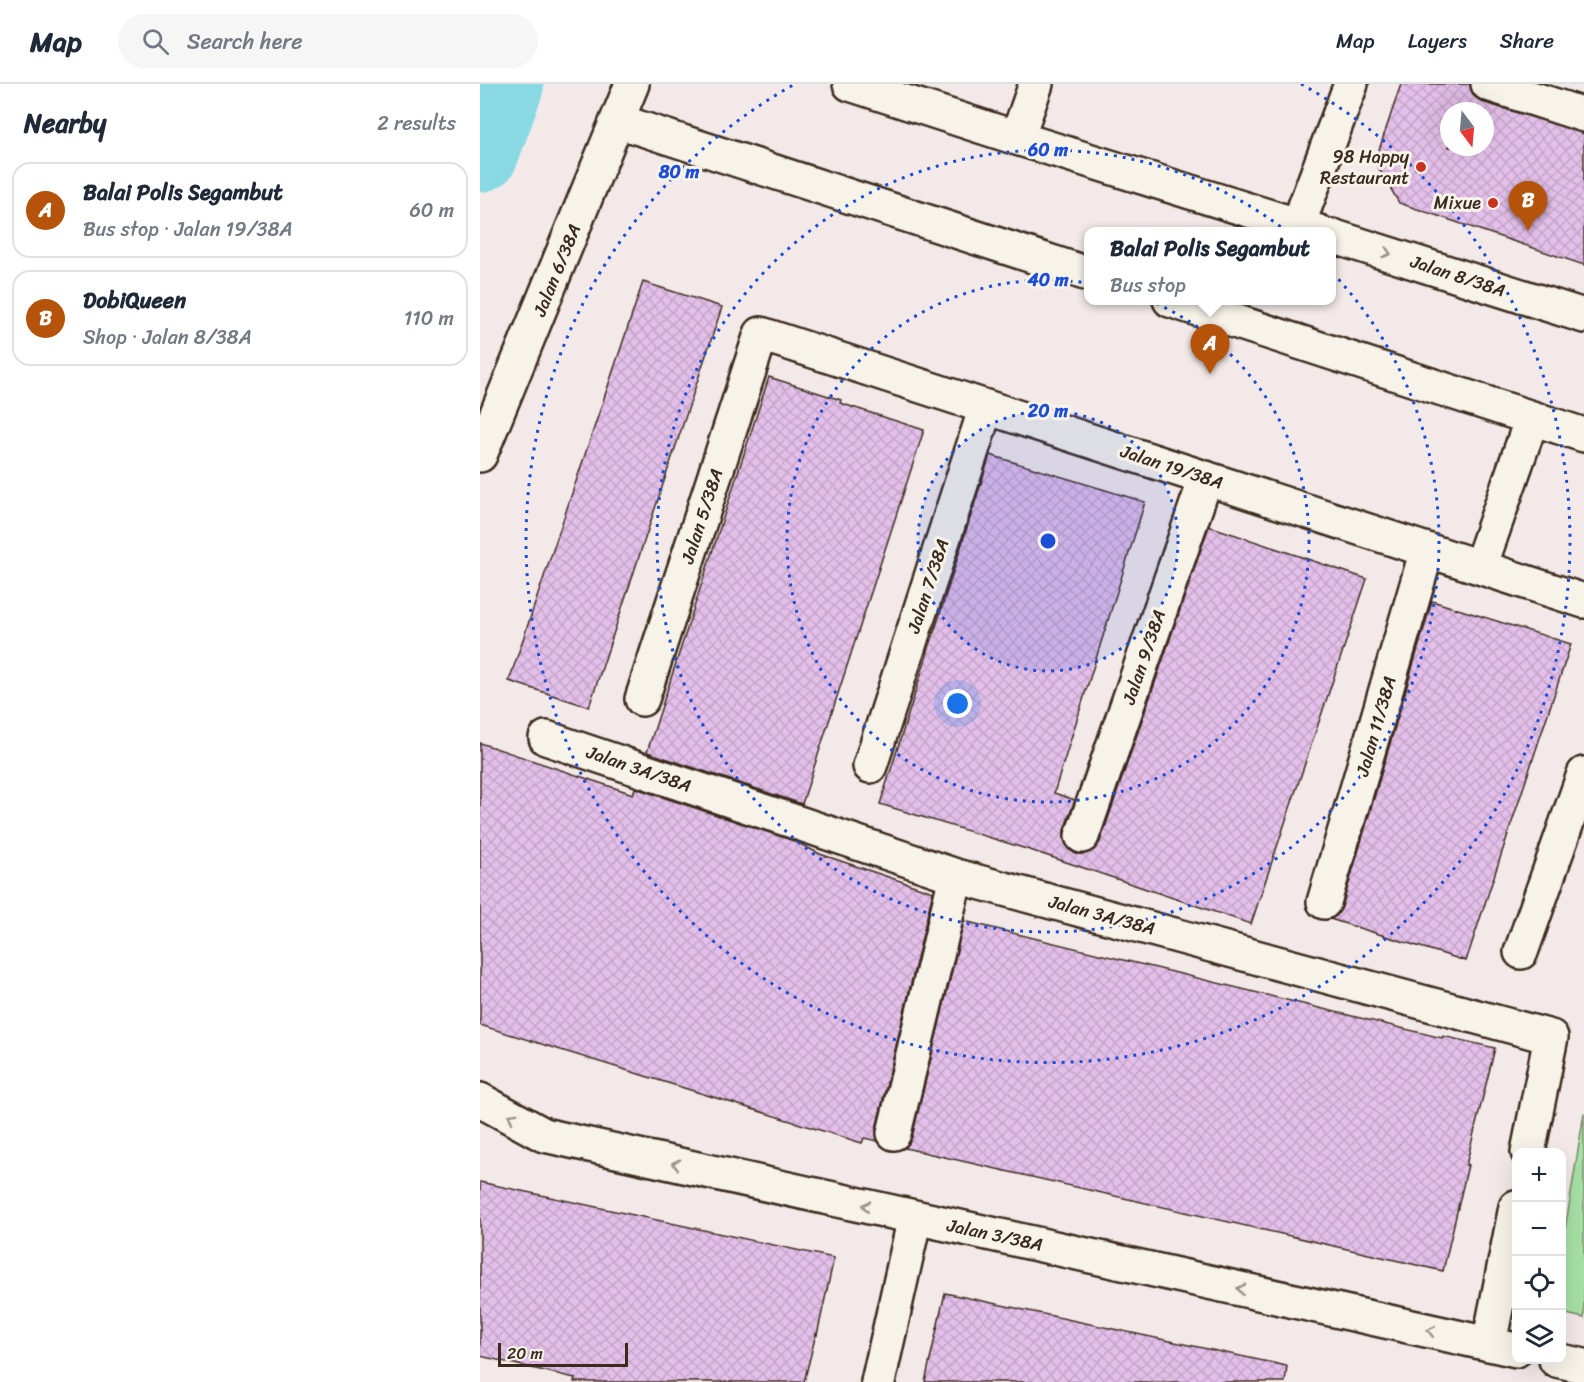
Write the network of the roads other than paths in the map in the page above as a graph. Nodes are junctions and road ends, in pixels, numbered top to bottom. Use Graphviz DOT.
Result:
graph roads {
  1 [pos="632,84"];
  2 [pos="850,84"];
  3 [pos="1036,84"];
  4 [pos="1351,84"];
  5 [pos="1488,84"];
  6 [pos="1584,115"];
  7 [pos="618,120"];
  8 [pos="1017,138"];
  9 [pos="1306,227"];
  10 [pos="1309,227"];
  11 [pos="1336,237"];
  12 [pos="1084,272"];
  13 [pos="1185,305"];
  14 [pos="1584,316"];
  15 [pos="761,334"];
  16 [pos="986,406"];
  17 [pos="1532,418"];
  18 [pos="1584,435"];
  19 [pos="480,455"];
  20 [pos="1206,478"];
  21 [pos="1428,550"];
  22 [pos="1480,567"];
  23 [pos="1584,601"];
  24 [pos="642,699"];
  25 [pos="546,738"];
  26 [pos="870,766"];
  27 [pos="1584,774"];
  28 [pos="1082,836"];
  29 [pos="956,876"];
  30 [pos="1324,902"];
  31 [pos="1521,952"];
  32 [pos="480,1100"];
  33 [pos="894,1133"];
  34 [pos="1529,1148"];
  35 [pos="915,1217"];
  36 [pos="1512,1250"];
  37 [pos="1503,1347"];
  38 [pos="1566,1362"];
  39 [pos="1584,1366"];
  40 [pos="878,1382"];
  1 -- 7 [label="street, Jalan 6/38A"];
  2 -- 8 [label="street"];
  3 -- 8 [label="street"];
  4 -- 10 [label="street"];
  5 -- 6 [label="street"];
  7 -- 12 [label="street"];
  7 -- 19 [label="street, Jalan 6/38A"];
  8 -- 9 [label="street"];
  11 -- 14 [label="street, Jalan 8/38A, one-way"];
  13 -- 17 [label="street"];
  15 -- 16 [label="street, Jalan 19/38A"];
  15 -- 24 [label="street, Jalan 5/38A"];
  16 -- 20 [label="street, Jalan 19/38A"];
  16 -- 26 [label="street, Jalan 7/38A"];
  17 -- 18 [label="street"];
  17 -- 22 [label="street"];
  20 -- 21 [label="street, Jalan 19/38A"];
  20 -- 28 [label="street, Jalan 9/38A"];
  21 -- 22 [label="street, Jalan 19/38A"];
  21 -- 30 [label="street, Jalan 11/38A"];
  22 -- 23 [label="street, Jalan 19/38A"];
  25 -- 29 [label="street, Jalan 3A/38A"];
  27 -- 31 [label="street"];
  29 -- 33 [label="street"];
  29 -- 34 [label="street, Jalan 3A/38A"];
  35 -- 32 [label="street, Jalan 3/38A, one-way"];
  37 -- 35 [label="street, Jalan 3/38A, one-way"];
  35 -- 40 [label="street"];
  36 -- 37 [label="street"];
  38 -- 39 [label="street"];
}
